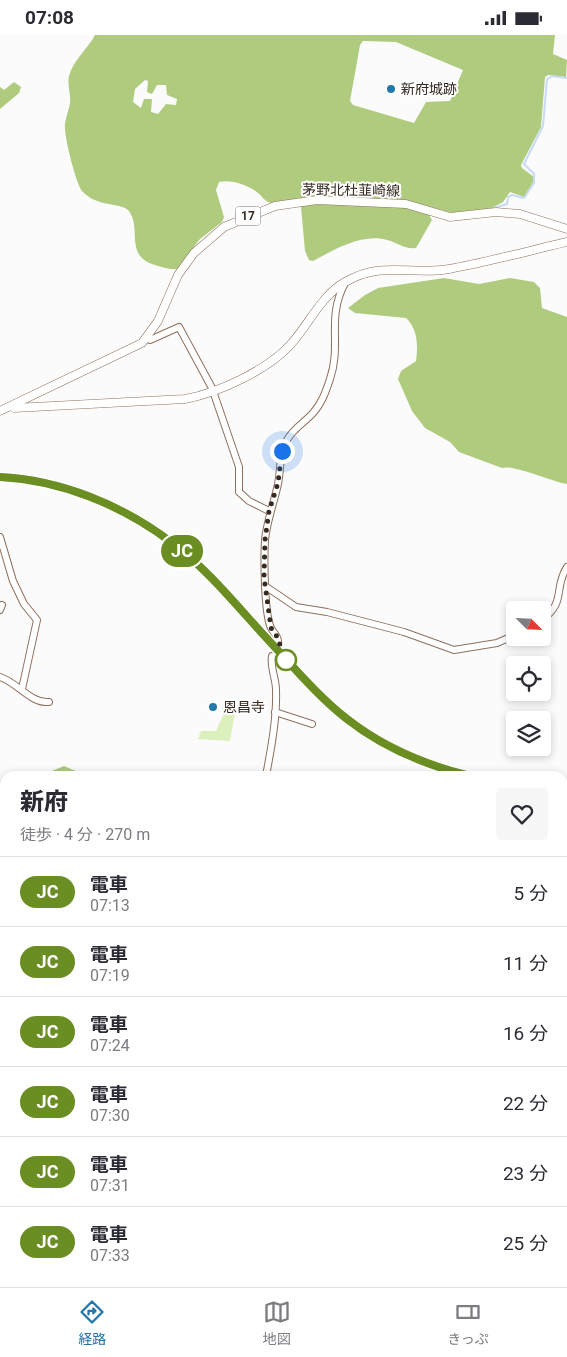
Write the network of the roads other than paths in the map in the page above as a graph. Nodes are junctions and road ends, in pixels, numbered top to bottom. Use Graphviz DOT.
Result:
graph roads {
  1 [pos="567,229"];
  2 [pos="567,242"];
  3 [pos="346,282"];
  4 [pos="147,339"];
  5 [pos="214,392"];
  6 [pos="1,411"];
  7 [pos="269,511"];
  8 [pos="0,537"];
  9 [pos="567,567"];
  10 [pos="265,586"];
  11 [pos="551,613"];
  12 [pos="506,639"];
  13 [pos="278,644"];
  14 [pos="272,656"];
  15 [pos="0,677"];
  16 [pos="22,689"];
  17 [pos="49,702"];
  18 [pos="274,712"];
  19 [pos="312,724"];
  20 [pos="267,771"];
  1 -- 4 [label="main road, 茅野北杜韮崎線 / 17"];
  2 -- 3 [label="main road"];
  3 -- 5 [label="main road"];
  3 -- 7 [label="street"];
  4 -- 5 [label="street"];
  4 -- 6 [label="main road"];
  5 -- 6 [label="main road"];
  5 -- 7 [label="street"];
  7 -- 10 [label="street"];
  8 -- 16 [label="street"];
  9 -- 11 [label="street"];
  10 -- 12 [label="street"];
  10 -- 13 [label="street"];
  14 -- 18 [label="street"];
  15 -- 16 [label="street"];
  16 -- 17 [label="street"];
  18 -- 19 [label="street"];
  18 -- 20 [label="street"];
}
